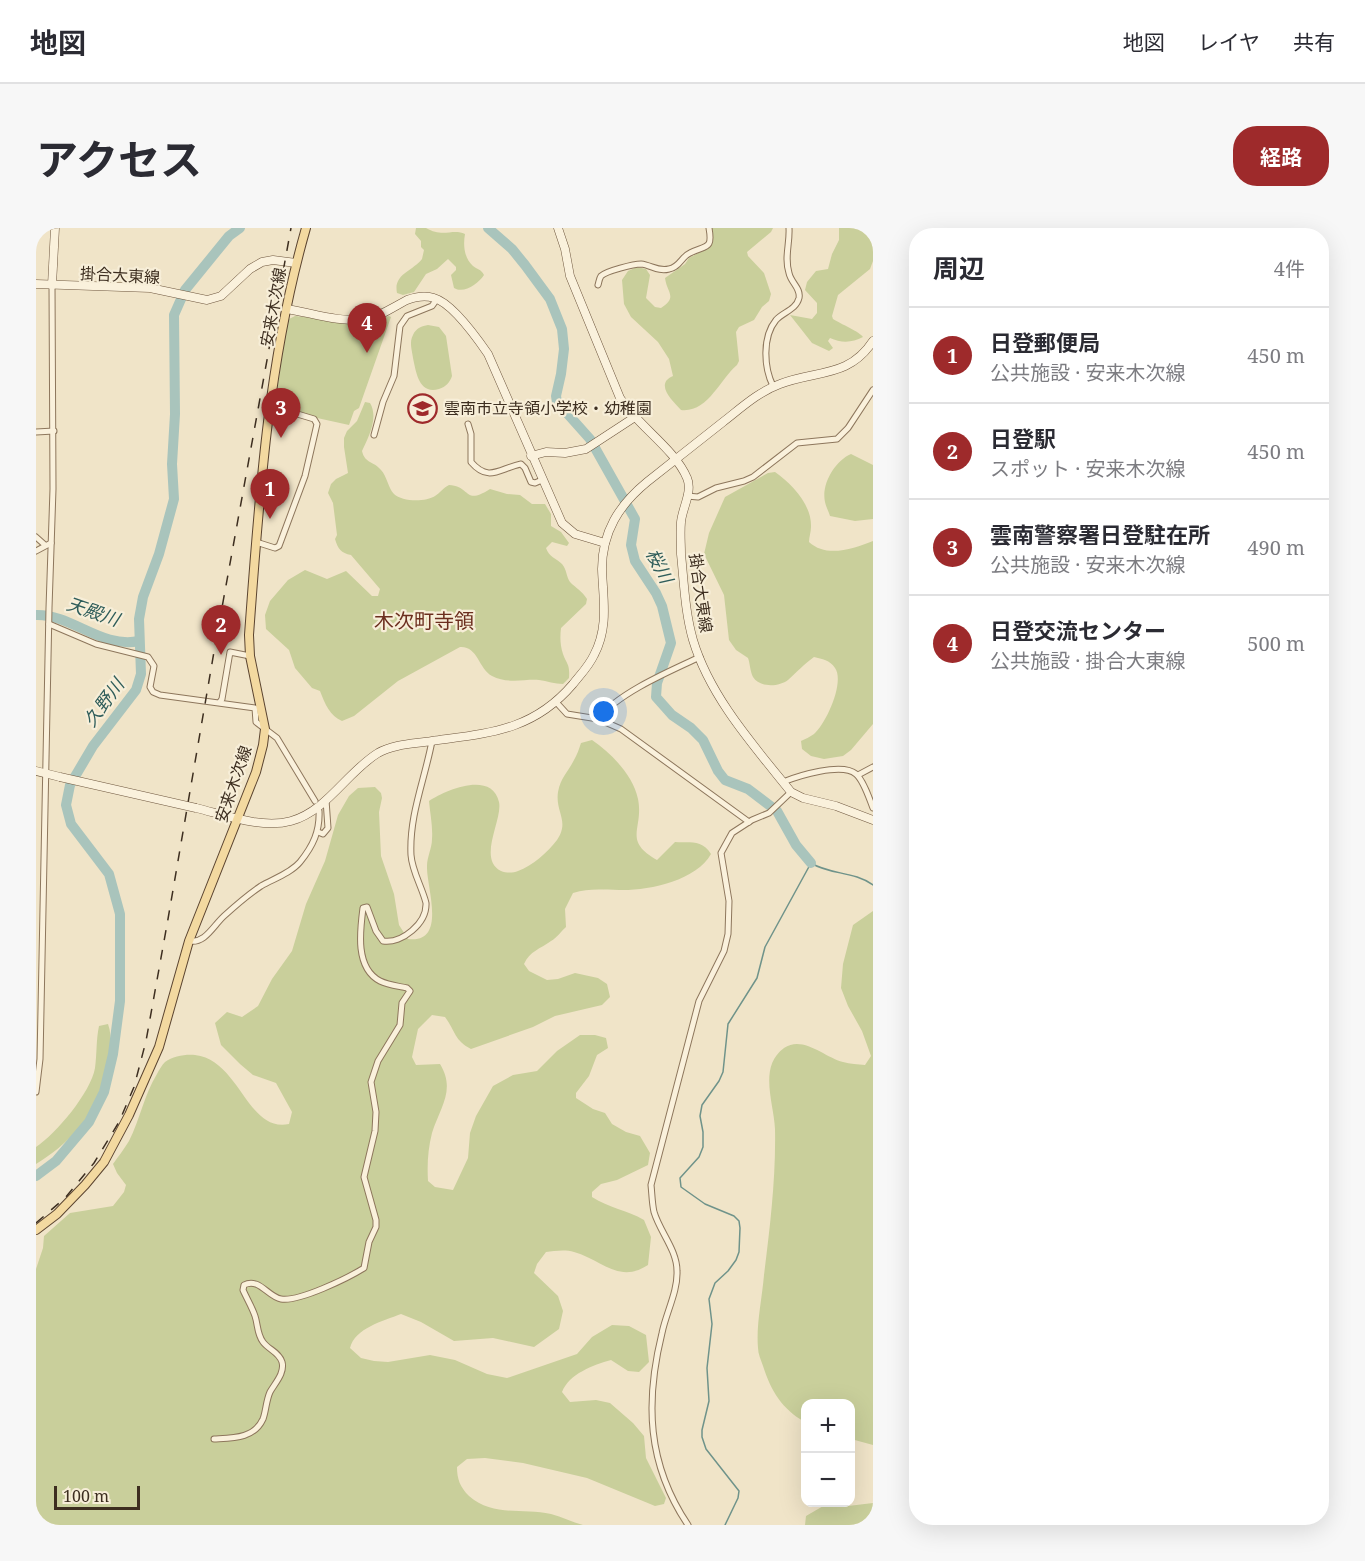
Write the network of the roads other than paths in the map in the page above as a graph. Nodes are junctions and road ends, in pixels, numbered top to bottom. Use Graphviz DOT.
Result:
graph roads {
  1 [pos="55,228"];
  2 [pos="306,228"];
  3 [pos="558,228"];
  4 [pos="709,228"];
  5 [pos="789,228"];
  6 [pos="296,263"];
  7 [pos="36,284"];
  8 [pos="52,285"];
  9 [pos="598,285"];
  10 [pos="437,299"];
  11 [pos="287,309"];
  12 [pos="872,346"];
  13 [pos="773,386"];
  14 [pos="873,390"];
  15 [pos="635,417"];
  16 [pos="267,421"];
  17 [pos="468,424"];
  18 [pos="54,431"];
  19 [pos="36,432"];
  20 [pos="374,435"];
  21 [pos="531,456"];
  22 [pos="674,460"];
  23 [pos="542,480"];
  24 [pos="687,496"];
  25 [pos="36,537"];
  26 [pos="256,542"];
  27 [pos="605,543"];
  28 [pos="48,544"];
  29 [pos="36,551"];
  30 [pos="49,622"];
  31 [pos="250,656"];
  32 [pos="700,657"];
  33 [pos="220,702"];
  34 [pos="556,702"];
  35 [pos="598,719"];
  36 [pos="265,729"];
  37 [pos="432,741"];
  38 [pos="873,767"];
  39 [pos="36,771"];
  40 [pos="45,773"];
  41 [pos="858,776"];
  42 [pos="783,782"];
  43 [pos="791,792"];
  44 [pos="326,800"];
  45 [pos="315,801"];
  46 [pos="873,808"];
  47 [pos="319,811"];
  48 [pos="238,818"];
  49 [pos="873,820"];
  50 [pos="749,822"];
  51 [pos="318,832"];
  52 [pos="189,941"];
  53 [pos="38,1076"];
  54 [pos="36,1092"];
  55 [pos="36,1230"];
  56 [pos="214,1439"];
  57 [pos="688,1525"];
  1 -- 8 [label="main road"];
  2 -- 6 [label="main road, 安来木次線"];
  3 -- 15 [label="main road, 掛合大東線"];
  4 -- 9 [label="street"];
  5 -- 13 [label="street"];
  6 -- 8 [label="main road, 掛合大東線"];
  6 -- 11 [label="main road, 安来木次線"];
  7 -- 8 [label="main road, 掛合大東線"];
  8 -- 18 [label="street"];
  10 -- 11 [label="main road"];
  10 -- 20 [label="street"];
  10 -- 21 [label="main road"];
  11 -- 16 [label="main road, 安来木次線"];
  12 -- 13 [label="main road"];
  13 -- 22 [label="main road"];
  14 -- 24 [label="street"];
  15 -- 21 [label="main road"];
  15 -- 22 [label="main road, 掛合大東線"];
  16 -- 26 [label="main road, 安来木次線"];
  16 -- 26 [label="street"];
  17 -- 23 [label="street"];
  18 -- 19 [label="street"];
  18 -- 28 [label="street"];
  21 -- 23 [label="main road"];
  22 -- 24 [label="main road, 掛合大東線"];
  22 -- 27 [label="main road"];
  23 -- 27 [label="main road"];
  24 -- 32 [label="main road, 掛合大東線"];
  25 -- 28 [label="street"];
  26 -- 31 [label="main road, 安来木次線"];
  27 -- 34 [label="main road"];
  28 -- 29 [label="street"];
  28 -- 30 [label="street"];
  30 -- 33 [label="street"];
  30 -- 40 [label="street"];
  31 -- 33 [label="street"];
  31 -- 36 [label="main road, 安来木次線"];
  32 -- 35 [label="street"];
  32 -- 42 [label="main road, 掛合大東線"];
  33 -- 36 [label="street"];
  34 -- 35 [label="street"];
  34 -- 37 [label="main road"];
  35 -- 50 [label="street"];
  36 -- 45 [label="street"];
  36 -- 48 [label="main road, 安来木次線"];
  37 -- 44 [label="main road"];
  37 -- 56 [label="street"];
  38 -- 41 [label="street"];
  39 -- 40 [label="main road"];
  40 -- 48 [label="main road, bridge"];
  40 -- 53 [label="street"];
  41 -- 42 [label="street"];
  41 -- 46 [label="street"];
  42 -- 43 [label="main road, 掛合大東線"];
  43 -- 49 [label="main road"];
  43 -- 50 [label="street"];
  44 -- 48 [label="main road"];
  44 -- 51 [label="street"];
  47 -- 51 [label="street"];
  48 -- 52 [label="main road, 安来木次線"];
  50 -- 57 [label="street"];
  51 -- 52 [label="street"];
  52 -- 55 [label="main road, 安来木次線"];
  53 -- 54 [label="street"];
}
